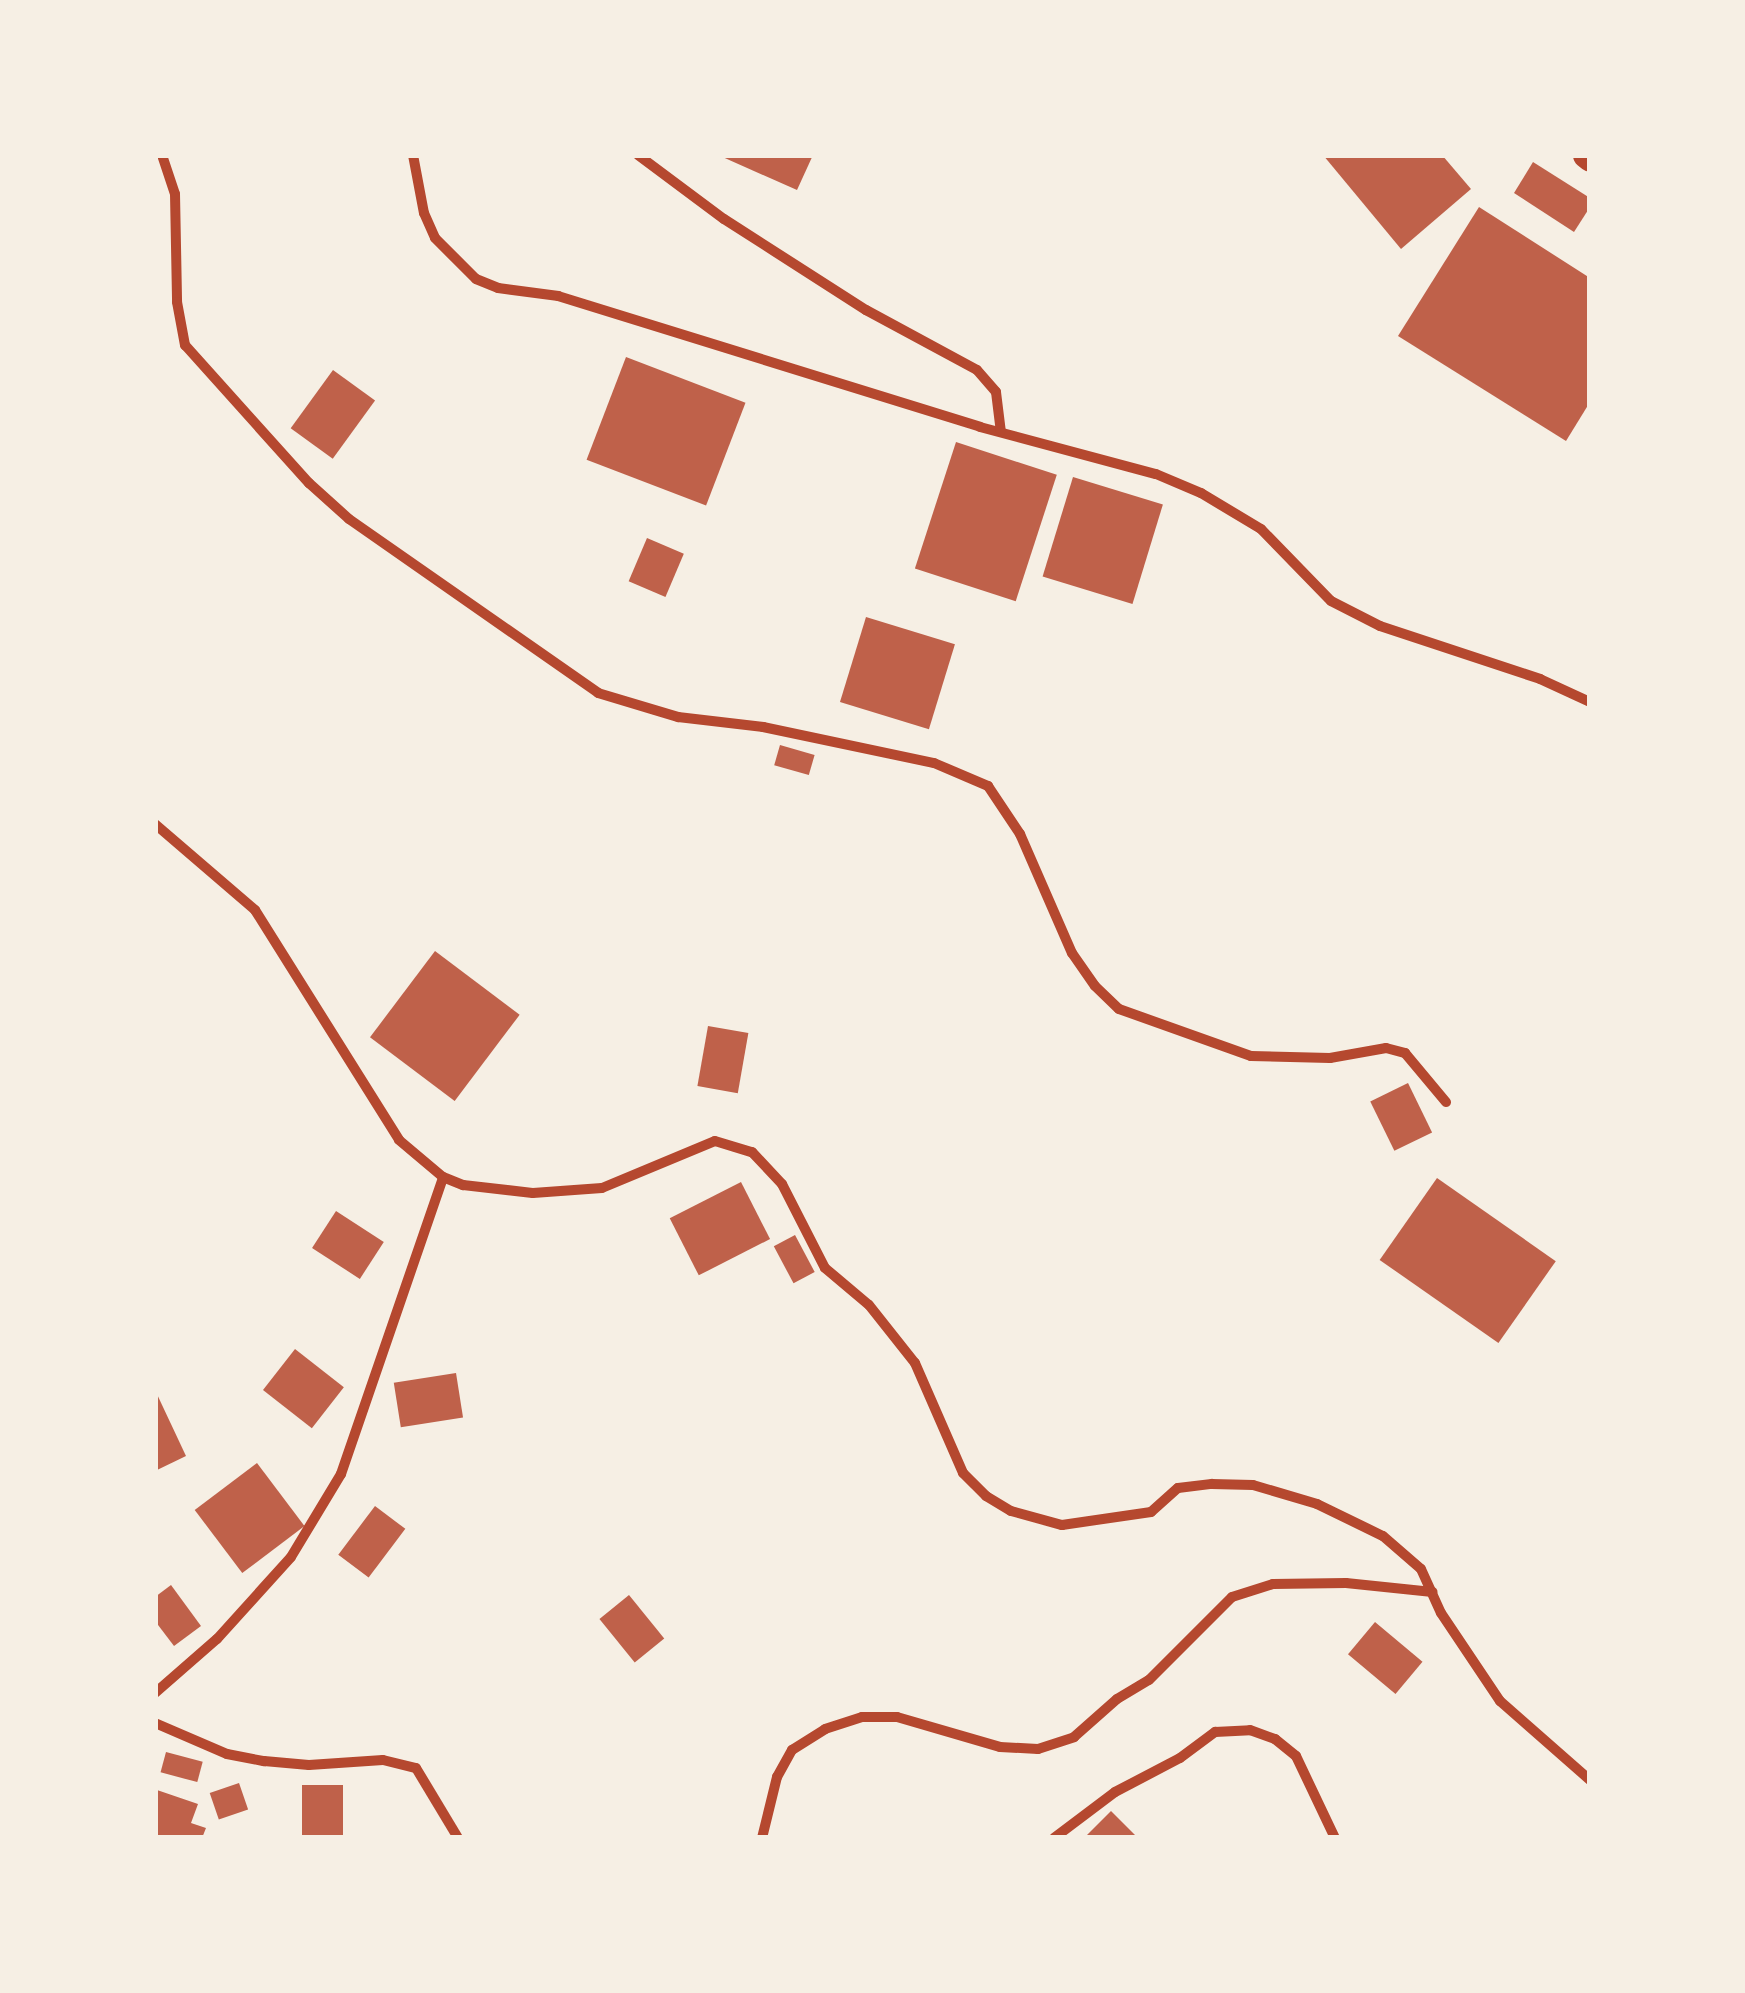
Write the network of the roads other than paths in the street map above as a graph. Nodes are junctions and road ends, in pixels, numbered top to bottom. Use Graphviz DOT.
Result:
graph roads {
  1 [pos="162,155"];
  2 [pos="413,155"];
  3 [pos="638,155"];
  4 [pos="1001,431"];
  5 [pos="1590,702"];
  6 [pos="155,824"];
  7 [pos="1446,1102"];
  8 [pos="443,1177"];
  9 [pos="1433,1592"];
  10 [pos="155,1692"];
  11 [pos="155,1723"];
  12 [pos="1590,1780"];
  13 [pos="458,1838"];
  14 [pos="762,1838"];
  15 [pos="1054,1838"];
  16 [pos="1335,1838"];
  1 -- 7 [label="street"];
  2 -- 4 [label="street"];
  3 -- 4 [label="street"];
  4 -- 5 [label="street"];
  6 -- 8 [label="street"];
  8 -- 9 [label="street"];
  8 -- 10 [label="street"];
  9 -- 12 [label="street"];
  9 -- 14 [label="street"];
  11 -- 13 [label="street"];
  15 -- 16 [label="street"];
}
